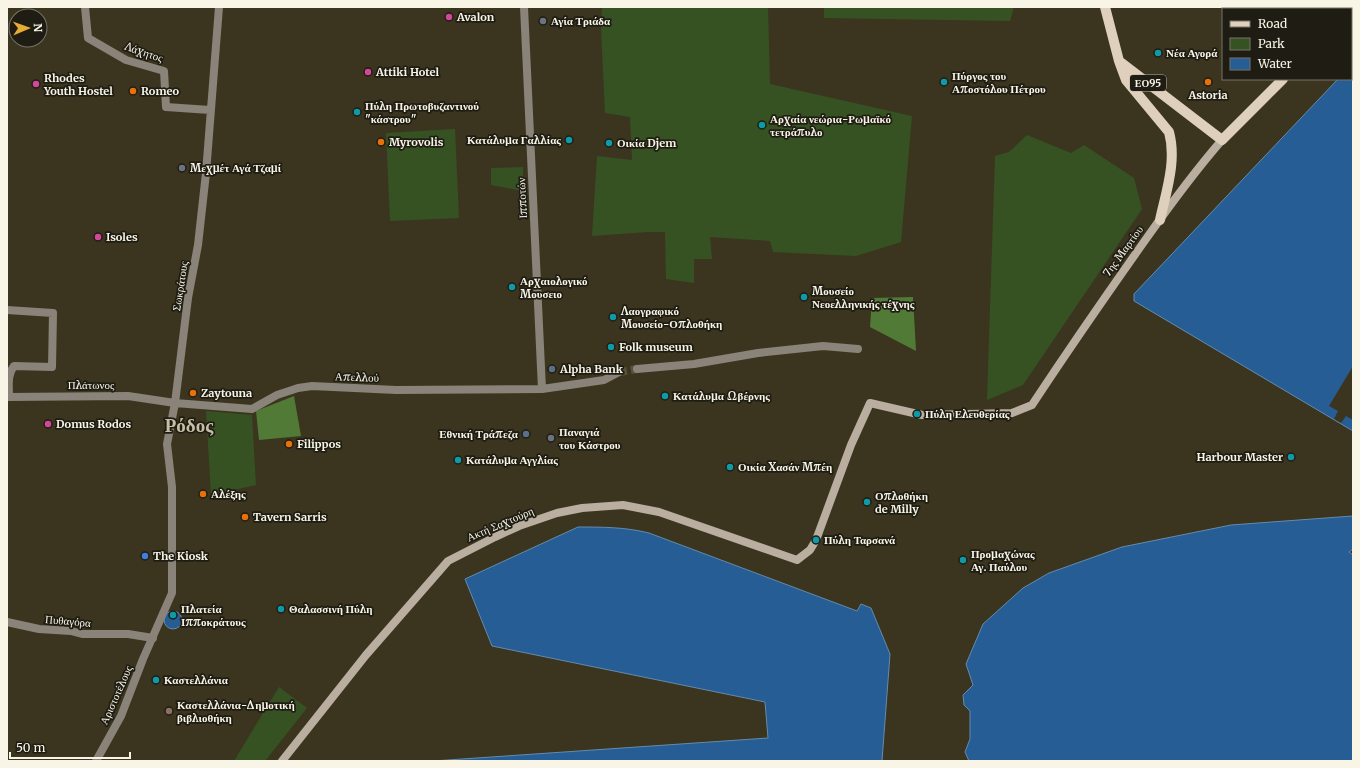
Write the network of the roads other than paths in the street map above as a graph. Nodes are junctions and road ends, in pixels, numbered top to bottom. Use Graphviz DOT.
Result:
graph roads {
  1 [pos="85,7"];
  2 [pos="219,7"];
  3 [pos="524,7"];
  4 [pos="1105,7"];
  5 [pos="1119,61"];
  6 [pos="1282,80"];
  7 [pos="210,110"];
  8 [pos="1222,140"];
  9 [pos="1160,220"];
  10 [pos="7,310"];
  11 [pos="858,350"];
  12 [pos="637,369"];
  13 [pos="618,372"];
  14 [pos="542,389"];
  15 [pos="8,397"];
  16 [pos="175,403"];
  17 [pos="810,550"];
  18 [pos="7,622"];
  19 [pos="153,638"];
  20 [pos="96,761"];
  21 [pos="282,761"];
  1 -- 7 [label="street, Λάχητος"];
  2 -- 7 [label="street, Σωκράτους"];
  3 -- 14 [label="street, Ιπποτών"];
  4 -- 5 [label="main road"];
  5 -- 8 [label="main road, ΕΟ95"];
  5 -- 9 [label="main road"];
  6 -- 8 [label="main road, 7ης Μαρτίου"];
  7 -- 16 [label="street, Σωκράτους"];
  8 -- 9 [label="main road, 7ης Μαρτίου"];
  9 -- 17 [label="main road, 7ης Μαρτίου"];
  10 -- 15 [label="street"];
  11 -- 12 [label="street"];
  13 -- 14 [label="street, Απελλού"];
  14 -- 16 [label="street, Απελλού"];
  15 -- 16 [label="street, Πλάτωνος"];
  16 -- 19 [label="street, Σωκράτους"];
  17 -- 21 [label="main road, Ακτή Σαχτούρη"];
  18 -- 19 [label="street, Πυθαγόρα"];
  19 -- 20 [label="street, Αριστοτέλους"];
}
